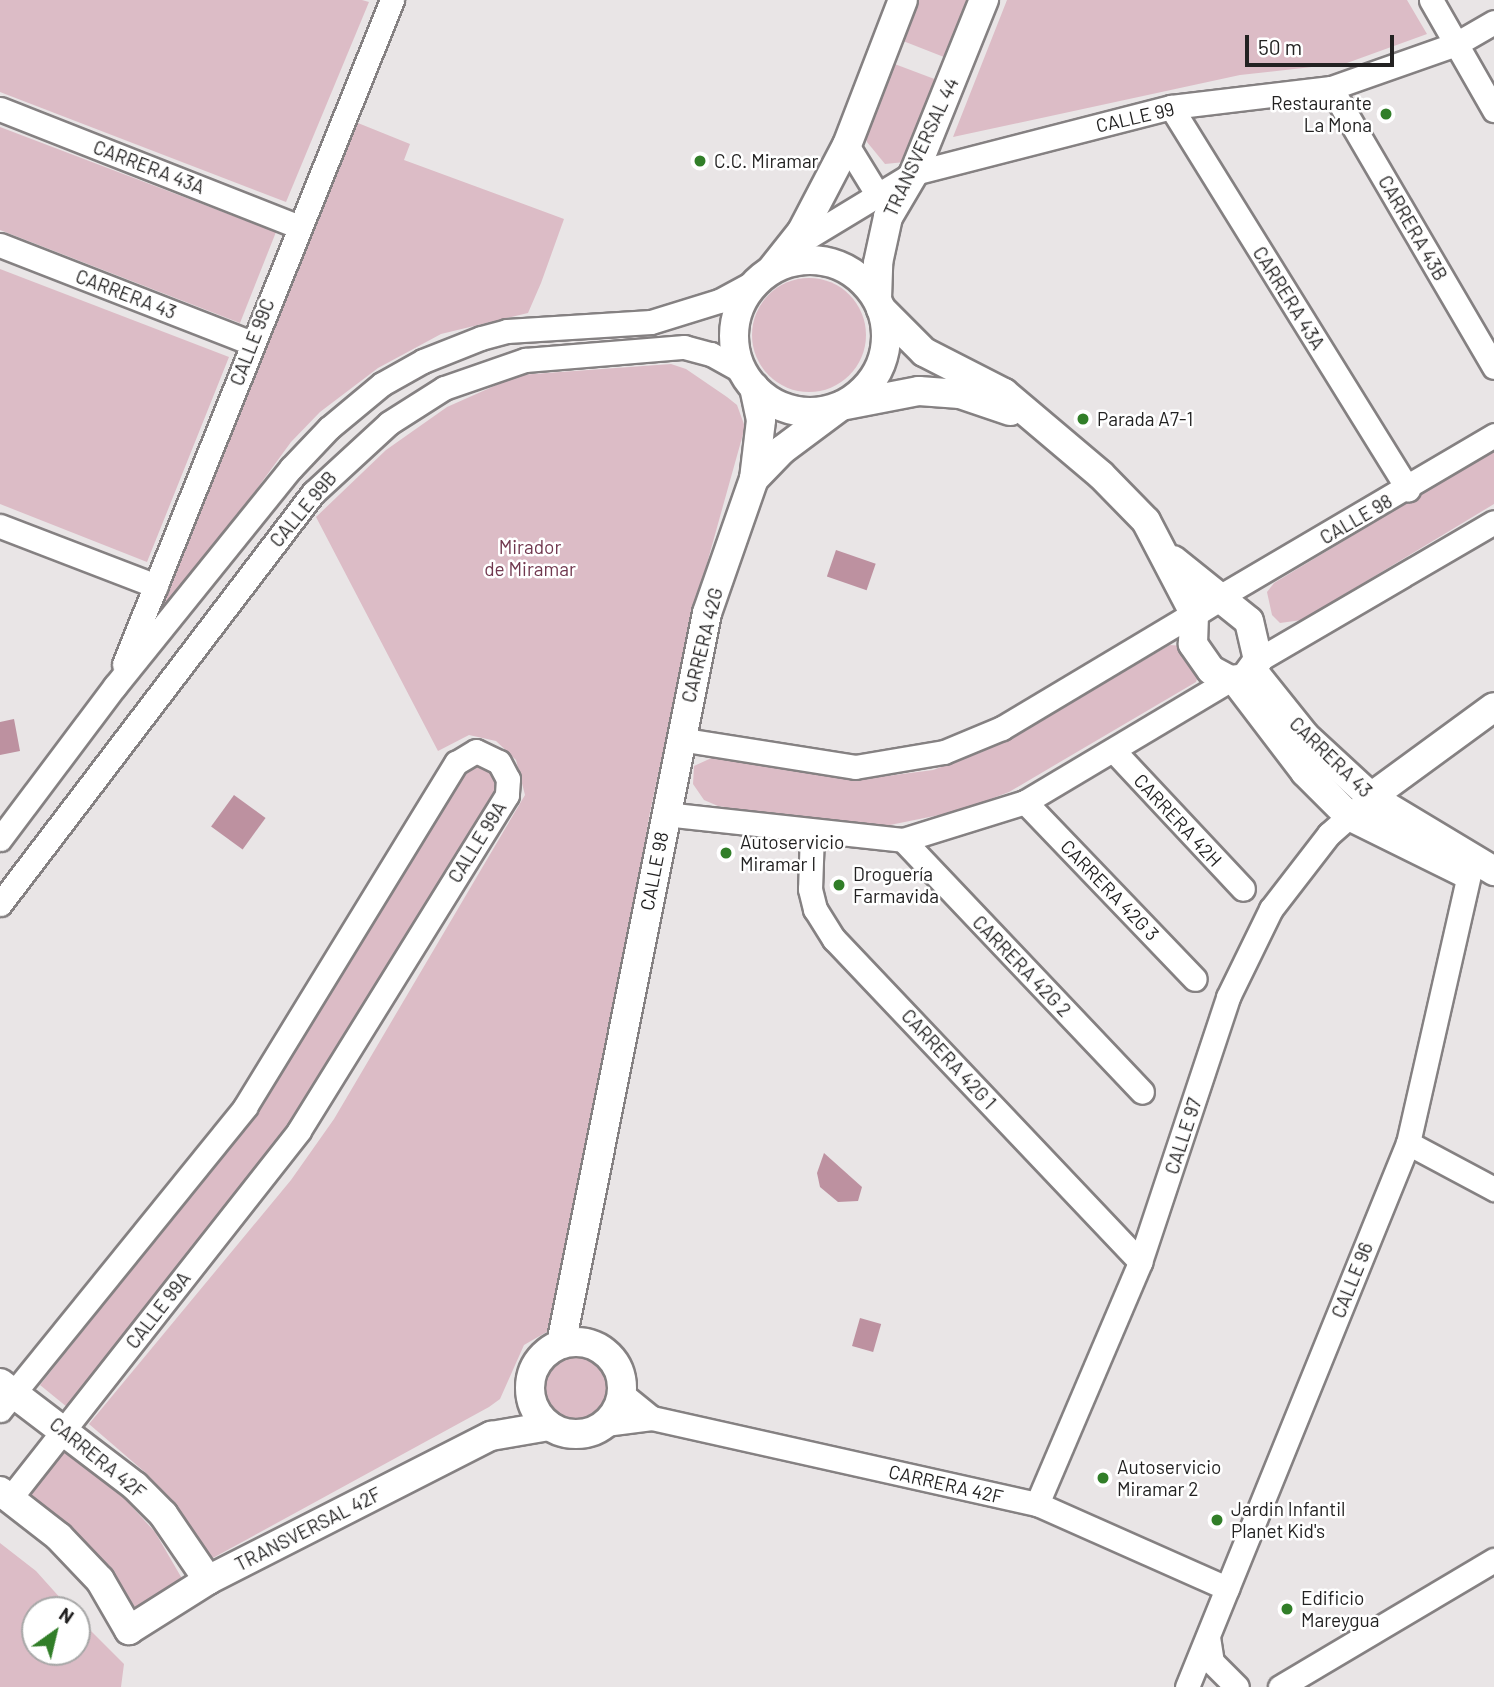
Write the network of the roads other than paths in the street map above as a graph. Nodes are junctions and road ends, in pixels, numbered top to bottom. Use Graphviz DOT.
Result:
graph roads {
  1 [pos="392,0"];
  2 [pos="903,0"];
  3 [pos="984,0"];
  4 [pos="1431,0"];
  5 [pos="1494,22"];
  6 [pos="1456,44"];
  7 [pos="1331,88"];
  8 [pos="1171,107"];
  9 [pos="0,109"];
  10 [pos="1494,110"];
  11 [pos="847,145"];
  12 [pos="914,173"];
  13 [pos="877,194"];
  14 [pos="297,226"];
  15 [pos="0,245"];
  16 [pos="772,267"];
  17 [pos="879,304"];
  18 [pos="252,343"];
  19 [pos="1494,367"];
  20 [pos="749,379"];
  21 [pos="841,406"];
  22 [pos="1032,420"];
  23 [pos="1494,435"];
  24 [pos="754,479"];
  25 [pos="1408,489"];
  26 [pos="1494,522"];
  27 [pos="0,526"];
  28 [pos="156,586"];
  29 [pos="1205,606"];
  30 [pos="1244,673"];
  31 [pos="116,686"];
  32 [pos="1494,707"];
  33 [pos="679,739"];
  34 [pos="1113,751"];
  35 [pos="1371,797"];
  36 [pos="1025,802"];
  37 [pos="665,814"];
  38 [pos="1349,816"];
  39 [pos="813,833"];
  40 [pos="0,839"];
  41 [pos="903,840"];
  42 [pos="1478,868"];
  43 [pos="1243,889"];
  44 [pos="0,904"];
  45 [pos="1195,979"];
  46 [pos="1142,1092"];
  47 [pos="1408,1143"];
  48 [pos="1494,1189"];
  49 [pos="1140,1262"];
  50 [pos="572,1343"];
  51 [pos="529,1392"];
  52 [pos="622,1394"];
  53 [pos="4,1395"];
  54 [pos="652,1418"];
  55 [pos="605,1424"];
  56 [pos="548,1426"];
  57 [pos="64,1429"];
  58 [pos="491,1436"];
  59 [pos="5,1495"];
  60 [pos="1037,1504"];
  61 [pos="1494,1560"];
  62 [pos="208,1580"];
  63 [pos="1227,1588"];
  64 [pos="1208,1637"];
  65 [pos="1187,1687"];
  66 [pos="1237,1687"];
  67 [pos="1280,1687"];
  1 -- 14 [label="street, CALLE 99C"];
  2 -- 11 [label="street"];
  3 -- 12 [label="street, TRANSVERSAL 44"];
  4 -- 6 [label="street"];
  5 -- 6 [label="street, CALLE 99"];
  6 -- 7 [label="street, CALLE 99"];
  6 -- 10 [label="street"];
  7 -- 8 [label="street, CALLE 99"];
  7 -- 19 [label="street, CARRERA 43B"];
  8 -- 12 [label="street, CALLE 99"];
  8 -- 25 [label="street, CARRERA 43A"];
  9 -- 14 [label="street, CARRERA 43A"];
  11 -- 13 [label="street"];
  11 -- 16 [label="street"];
  12 -- 13 [label="street, CALLE 99"];
  12 -- 17 [label="street, TRANSVERSAL 44"];
  13 -- 16 [label="street, CALLE 99"];
  14 -- 18 [label="street, CALLE 99C"];
  15 -- 18 [label="street, CARRERA 43"];
  16 -- 17 [label="street"];
  16 -- 20 [label="street"];
  16 -- 31 [label="street, CALLE 99B"];
  17 -- 21 [label="street"];
  17 -- 22 [label="street"];
  18 -- 28 [label="street, CALLE 99C"];
  20 -- 21 [label="street"];
  20 -- 24 [label="street, CARRERA 42G"];
  20 -- 44 [label="street, CALLE 99B"];
  21 -- 22 [label="street"];
  21 -- 24 [label="street, CARRERA 42G"];
  22 -- 29 [label="street"];
  23 -- 25 [label="street, CALLE 98"];
  24 -- 33 [label="street, CARRERA 42G"];
  25 -- 29 [label="street, CALLE 98"];
  26 -- 30 [label="street, CALLE 98"];
  27 -- 28 [label="street"];
  28 -- 31 [label="street, CALLE 99C"];
  29 -- 30 [label="street"];
  29 -- 30 [label="street"];
  29 -- 33 [label="street, CALLE 98"];
  30 -- 34 [label="street, CALLE 98"];
  30 -- 35 [label="street, CARRERA 43"];
  30 -- 38 [label="street, CARRERA 43"];
  31 -- 40 [label="street, CALLE 99B"];
  32 -- 35 [label="street"];
  33 -- 37 [label="street, CARRERA 42G"];
  34 -- 36 [label="street, CALLE 98"];
  34 -- 43 [label="street, CARRERA 42H"];
  35 -- 38 [label="street, CALLE 97"];
  35 -- 42 [label="street, CARRERA 43"];
  36 -- 41 [label="street, CALLE 98"];
  36 -- 45 [label="street, CARRERA 42G 3"];
  37 -- 39 [label="street, CALLE 98"];
  37 -- 50 [label="street, CALLE 98"];
  38 -- 42 [label="street, CARRERA 43"];
  38 -- 49 [label="street, CALLE 97"];
  39 -- 41 [label="street, CALLE 98"];
  39 -- 49 [label="street, CARRERA 42G 1"];
  41 -- 46 [label="street, CARRERA 42G 2"];
  42 -- 47 [label="street, CALLE 96"];
  47 -- 48 [label="street"];
  47 -- 63 [label="street, CALLE 96"];
  49 -- 60 [label="street, CALLE 97"];
  50 -- 51 [label="street"];
  50 -- 52 [label="street"];
  51 -- 56 [label="street"];
  51 -- 58 [label="street, TRANSVERSAL 42F"];
  52 -- 54 [label="street, CARRERA 42F"];
  52 -- 55 [label="street"];
  53 -- 57 [label="street, CARRERA 42F"];
  53 -- 57 [label="street, CALLE 99A"];
  54 -- 55 [label="street, CARRERA 42F"];
  54 -- 60 [label="street, CARRERA 42F"];
  55 -- 56 [label="street"];
  56 -- 58 [label="street, TRANSVERSAL 42F"];
  57 -- 59 [label="street, CALLE 99A"];
  57 -- 62 [label="street, CARRERA 42F"];
  58 -- 62 [label="street, TRANSVERSAL 42F"];
  59 -- 62 [label="street, TRANSVERSAL 42F"];
  60 -- 63 [label="street, CARRERA 42F"];
  61 -- 67 [label="street"];
  63 -- 64 [label="street, CALLE 96"];
  64 -- 65 [label="street, CALLE 96"];
  64 -- 66 [label="street"];
}
